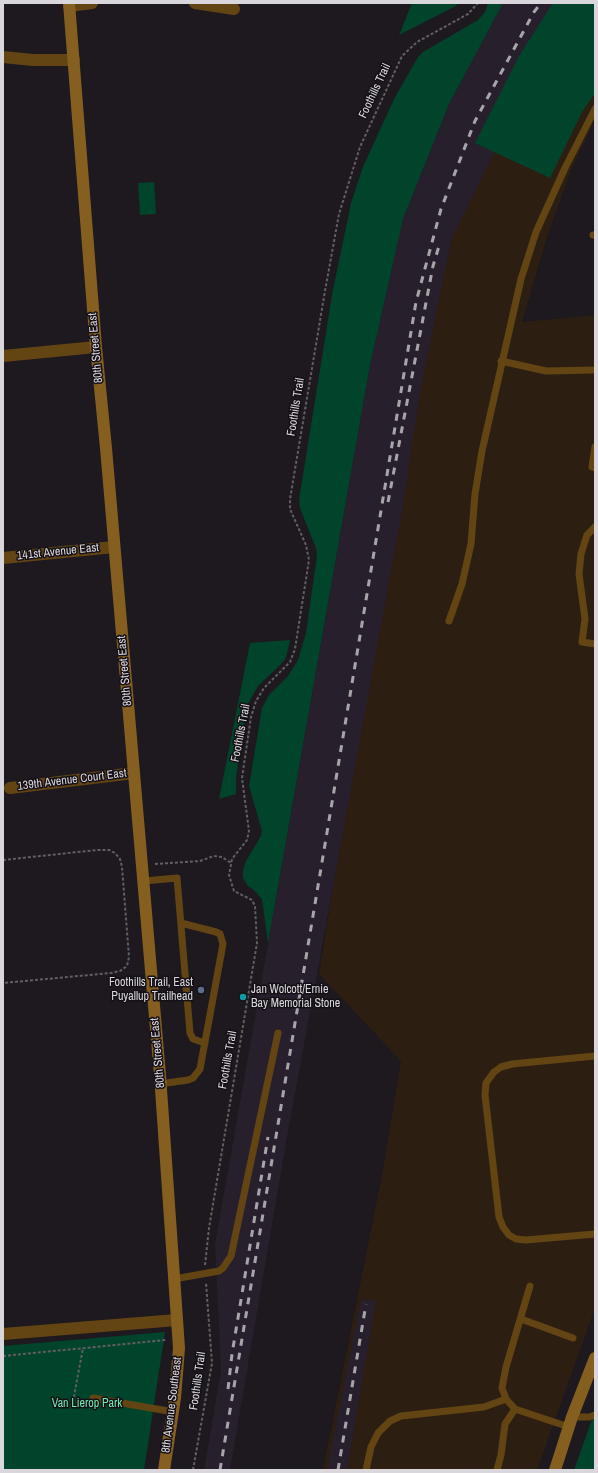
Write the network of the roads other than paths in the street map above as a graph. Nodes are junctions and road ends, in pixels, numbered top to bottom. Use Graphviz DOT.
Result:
graph roads {
  1 [pos="92,3"];
  2 [pos="194,3"];
  3 [pos="69,4"];
  4 [pos="234,9"];
  5 [pos="3,57"];
  6 [pos="74,60"];
  7 [pos="595,110"];
  8 [pos="96,347"];
  9 [pos="3,356"];
  10 [pos="502,361"];
  11 [pos="595,370"];
  12 [pos="595,447"];
  13 [pos="595,468"];
  14 [pos="595,527"];
  15 [pos="114,547"];
  16 [pos="3,558"];
  17 [pos="449,621"];
  18 [pos="595,644"];
  19 [pos="134,773"];
  20 [pos="10,788"];
  21 [pos="144,881"];
  22 [pos="181,923"];
  23 [pos="278,1033"];
  24 [pos="205,1043"];
  25 [pos="595,1056"];
  26 [pos="160,1084"];
  27 [pos="595,1234"];
  28 [pos="174,1279"];
  29 [pos="530,1286"];
  30 [pos="521,1319"];
  31 [pos="177,1320"];
  32 [pos="3,1334"];
  33 [pos="573,1338"];
  34 [pos="172,1339"];
  35 [pos="595,1358"];
  36 [pos="92,1398"];
  37 [pos="506,1399"];
  38 [pos="515,1409"];
  39 [pos="174,1412"];
  40 [pos="595,1415"];
  41 [pos="571,1422"];
  42 [pos="164,1470"];
  43 [pos="366,1470"];
  44 [pos="497,1470"];
  45 [pos="555,1470"];
  1 -- 3 [label="street"];
  2 -- 4 [label="street"];
  3 -- 6 [label="street, 80th Street East"];
  5 -- 6 [label="street"];
  6 -- 8 [label="street, 80th Street East"];
  7 -- 10 [label="lane"];
  8 -- 9 [label="street"];
  8 -- 15 [label="street, 80th Street East"];
  10 -- 11 [label="lane"];
  10 -- 17 [label="lane"];
  12 -- 13 [label="lane"];
  14 -- 18 [label="lane"];
  15 -- 16 [label="street, 141st Avenue East"];
  15 -- 19 [label="street, 80th Street East"];
  19 -- 20 [label="street, 139th Avenue Court East"];
  19 -- 21 [label="street, 80th Street East"];
  21 -- 22 [label="lane"];
  21 -- 26 [label="street, 80th Street East"];
  22 -- 24 [label="lane"];
  22 -- 24 [label="lane"];
  23 -- 28 [label="lane"];
  24 -- 26 [label="lane"];
  25 -- 27 [label="lane"];
  26 -- 28 [label="street, 80th Street East"];
  28 -- 31 [label="street, 80th Street East"];
  29 -- 30 [label="lane"];
  30 -- 33 [label="lane"];
  30 -- 37 [label="lane"];
  31 -- 32 [label="street"];
  31 -- 34 [label="street, 80th Street East"];
  34 -- 39 [label="street, 8th Avenue Southeast"];
  35 -- 41 [label="street"];
  36 -- 39 [label="lane"];
  37 -- 38 [label="lane"];
  37 -- 43 [label="lane"];
  38 -- 41 [label="lane"];
  38 -- 44 [label="lane"];
  39 -- 42 [label="street, 8th Avenue Southeast"];
  40 -- 41 [label="lane"];
  41 -- 45 [label="street"];
}
